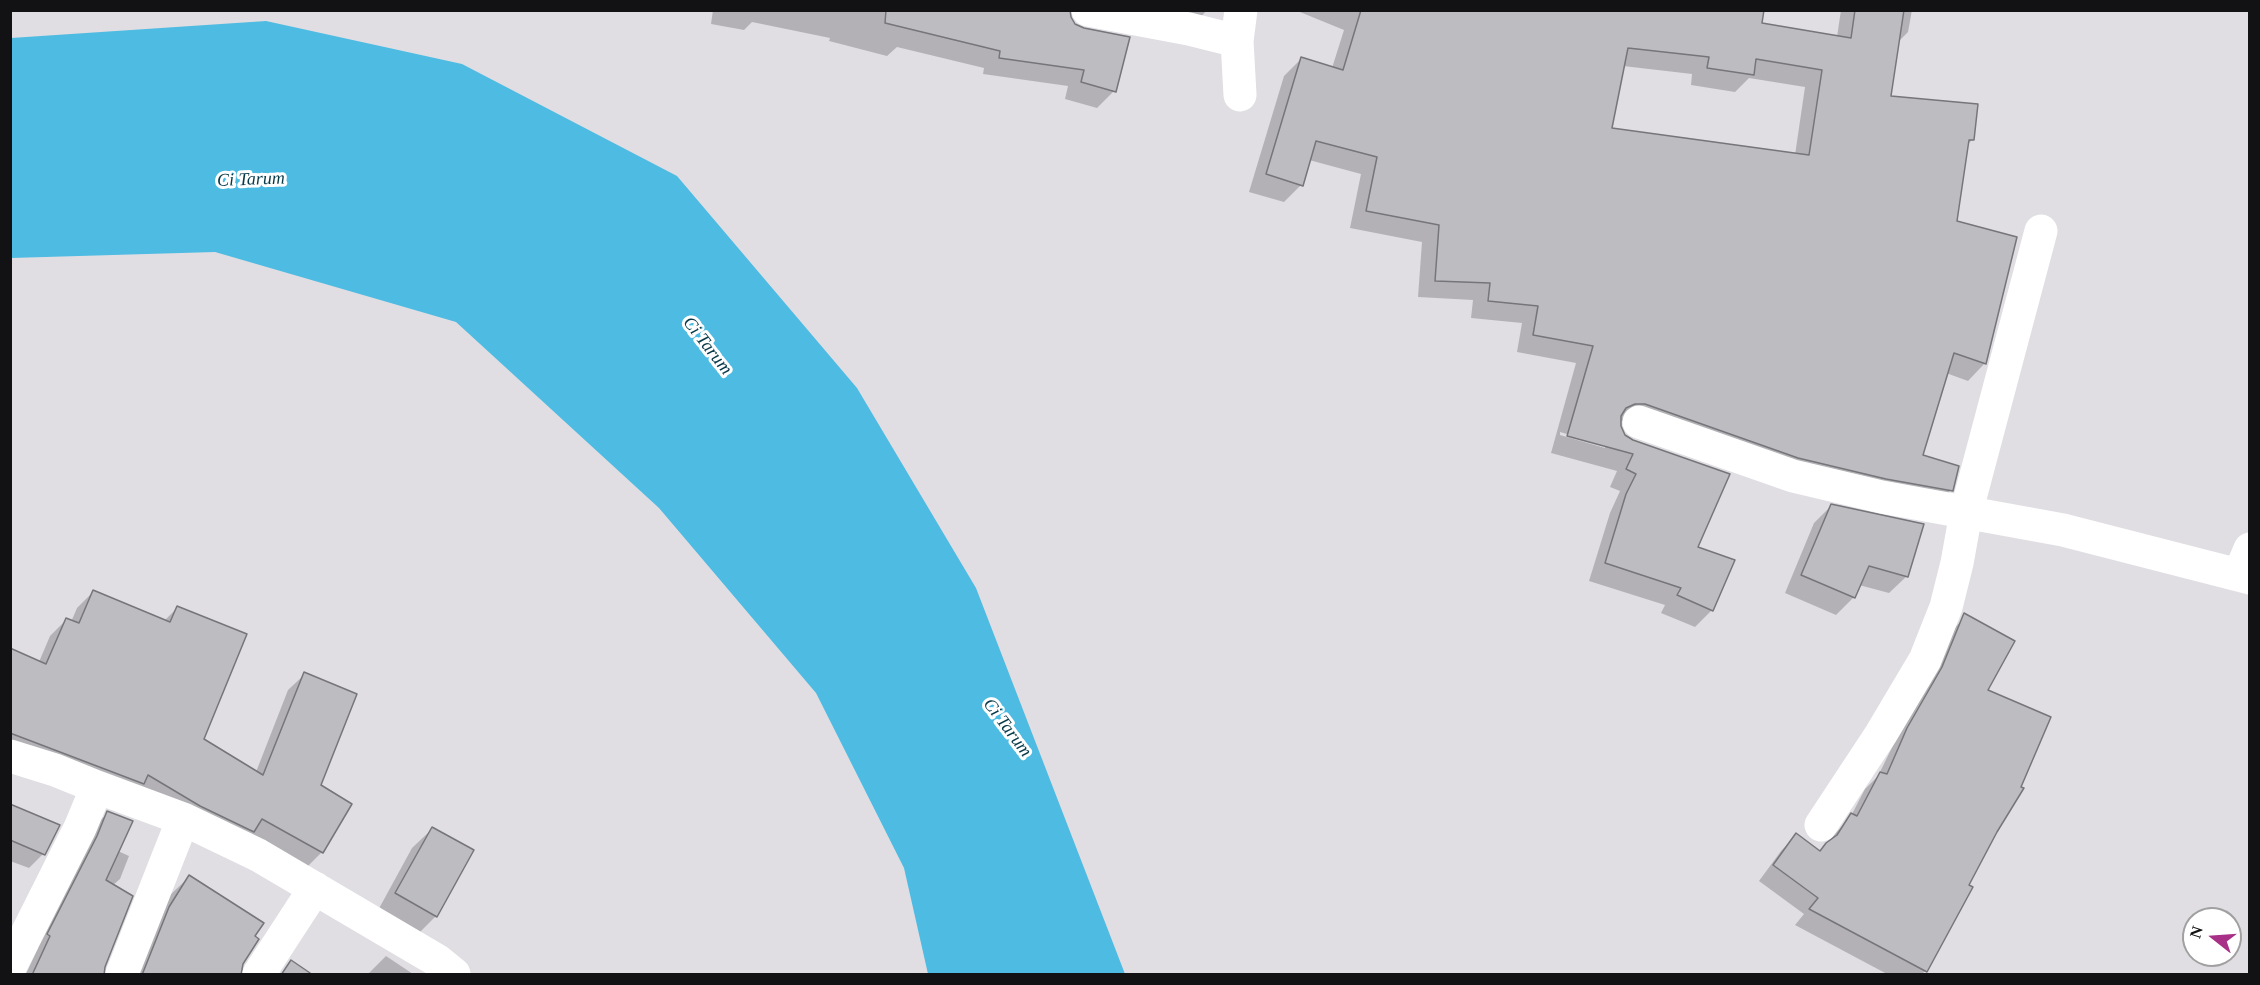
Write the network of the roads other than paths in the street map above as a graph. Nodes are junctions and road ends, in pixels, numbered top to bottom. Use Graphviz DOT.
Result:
graph roads {
  1 [pos="1088,10"];
  2 [pos="1239,26"];
  3 [pos="1240,95"];
  4 [pos="2041,231"];
  5 [pos="1638,422"];
  6 [pos="1966,513"];
  7 [pos="2246,567"];
  8 [pos="10,756"];
  9 [pos="97,787"];
  10 [pos="183,819"];
  11 [pos="1821,825"];
  12 [pos="315,888"];
  13 [pos="10,967"];
  14 [pos="122,975"];
  15 [pos="259,975"];
  16 [pos="454,975"];
  1 -- 2 [label="street"];
  2 -- 3 [label="street"];
  4 -- 6 [label="street"];
  5 -- 6 [label="street"];
  6 -- 7 [label="street"];
  6 -- 11 [label="street"];
  8 -- 9 [label="street"];
  9 -- 10 [label="street"];
  9 -- 13 [label="street"];
  10 -- 12 [label="street"];
  10 -- 14 [label="street"];
  12 -- 15 [label="street"];
  12 -- 16 [label="street"];
}
